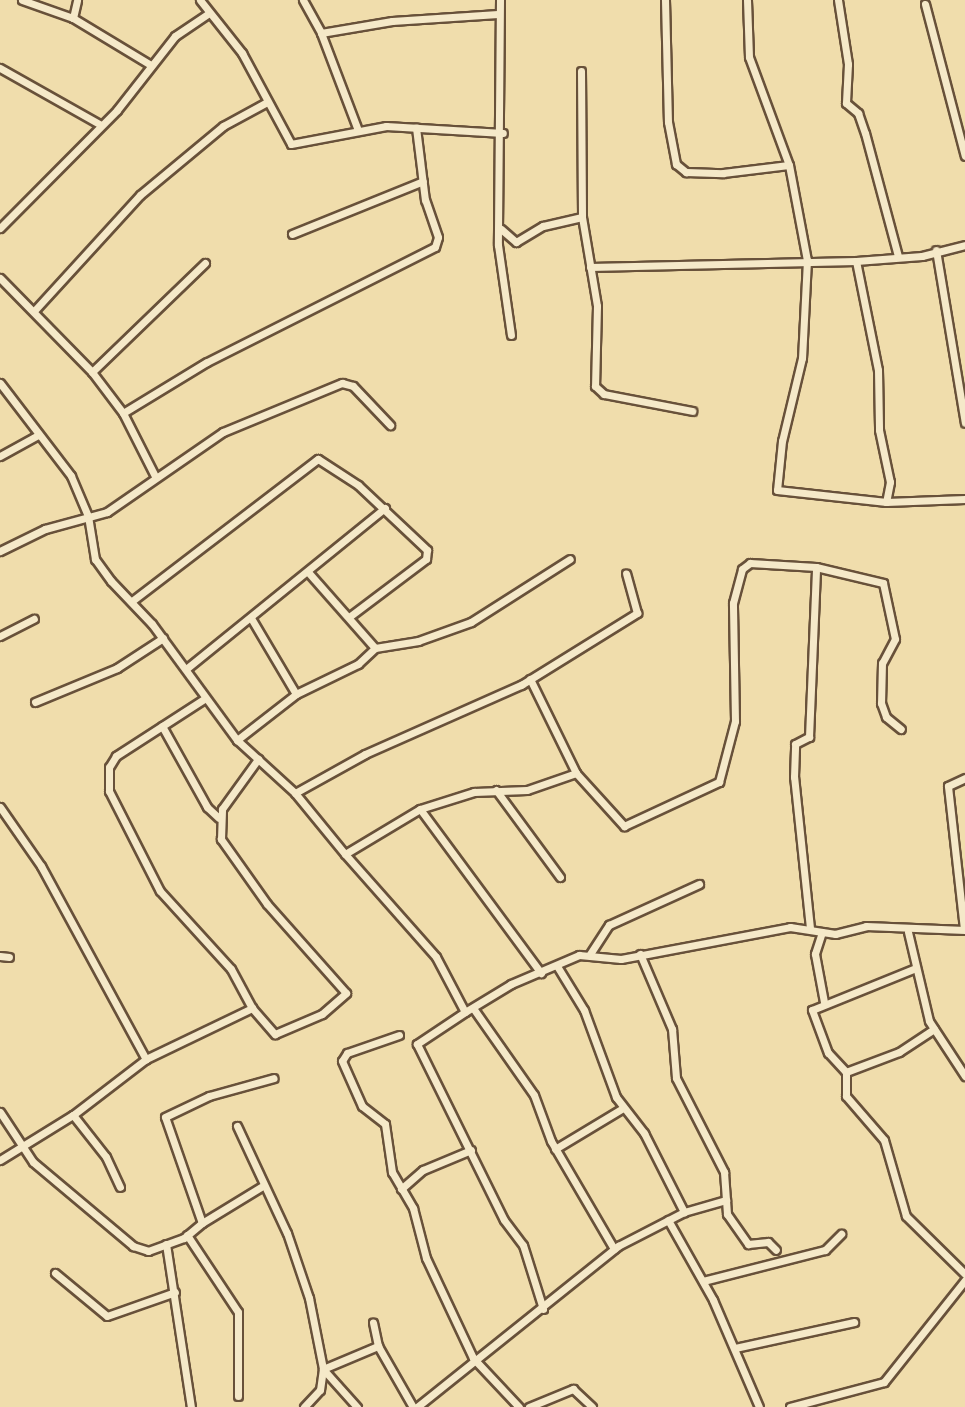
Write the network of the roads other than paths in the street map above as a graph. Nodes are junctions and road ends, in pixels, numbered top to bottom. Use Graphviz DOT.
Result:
graph roads {
  1 [pos="22,0"];
  2 [pos="77,0"];
  3 [pos="303,0"];
  4 [pos="500,0"];
  5 [pos="665,0"];
  6 [pos="747,0"];
  7 [pos="838,0"];
  8 [pos="203,1"];
  9 [pos="925,4"];
  10 [pos="208,14"];
  11 [pos="498,14"];
  12 [pos="73,18"];
  13 [pos="321,33"];
  14 [pos="149,64"];
  15 [pos="0,68"];
  16 [pos="581,71"];
  17 [pos="267,102"];
  18 [pos="100,125"];
  19 [pos="357,128"];
  20 [pos="416,128"];
  21 [pos="503,132"];
  22 [pos="965,156"];
  23 [pos="789,165"];
  24 [pos="423,181"];
  25 [pos="582,217"];
  26 [pos="0,228"];
  27 [pos="501,229"];
  28 [pos="292,234"];
  29 [pos="965,245"];
  30 [pos="936,250"];
  31 [pos="897,256"];
  32 [pos="807,260"];
  33 [pos="856,261"];
  34 [pos="205,263"];
  35 [pos="590,267"];
  36 [pos="0,278"];
  37 [pos="34,311"];
  38 [pos="511,335"];
  39 [pos="92,372"];
  40 [pos="0,383"];
  41 [pos="963,388"];
  42 [pos="692,411"];
  43 [pos="123,413"];
  44 [pos="965,423"];
  45 [pos="390,424"];
  46 [pos="38,435"];
  47 [pos="0,456"];
  48 [pos="155,477"];
  49 [pos="965,499"];
  50 [pos="886,502"];
  51 [pos="385,508"];
  52 [pos="88,516"];
  53 [pos="0,551"];
  54 [pos="570,559"];
  55 [pos="816,567"];
  56 [pos="308,572"];
  57 [pos="626,573"];
  58 [pos="132,601"];
  59 [pos="349,617"];
  60 [pos="251,618"];
  61 [pos="34,619"];
  62 [pos="0,636"];
  63 [pos="163,638"];
  64 [pos="375,648"];
  65 [pos="186,669"];
  66 [pos="530,679"];
  67 [pos="296,693"];
  68 [pos="204,699"];
  69 [pos="35,702"];
  70 [pos="162,726"];
  71 [pos="901,729"];
  72 [pos="237,740"];
  73 [pos="258,759"];
  74 [pos="576,773"];
  75 [pos="965,778"];
  76 [pos="496,790"];
  77 [pos="296,793"];
  78 [pos="0,807"];
  79 [pos="420,809"];
  80 [pos="219,818"];
  81 [pos="345,854"];
  82 [pos="560,877"];
  83 [pos="699,884"];
  84 [pos="810,928"];
  85 [pos="964,929"];
  86 [pos="822,932"];
  87 [pos="908,932"];
  88 [pos="590,954"];
  89 [pos="640,954"];
  90 [pos="0,956"];
  91 [pos="9,957"];
  92 [pos="557,966"];
  93 [pos="916,968"];
  94 [pos="541,973"];
  95 [pos="824,1002"];
  96 [pos="252,1008"];
  97 [pos="473,1008"];
  98 [pos="465,1012"];
  99 [pos="934,1029"];
  100 [pos="399,1035"];
  101 [pos="146,1059"];
  102 [pos="846,1072"];
  103 [pos="965,1076"];
  104 [pos="274,1078"];
  105 [pos="623,1108"];
  106 [pos="0,1112"];
  107 [pos="73,1115"];
  108 [pos="237,1126"];
  109 [pos="21,1147"];
  110 [pos="555,1149"];
  111 [pos="471,1150"];
  112 [pos="0,1160"];
  113 [pos="120,1187"];
  114 [pos="261,1187"];
  115 [pos="401,1189"];
  116 [pos="726,1200"];
  117 [pos="684,1212"];
  118 [pos="668,1220"];
  119 [pos="202,1223"];
  120 [pos="841,1234"];
  121 [pos="187,1235"];
  122 [pos="166,1244"];
  123 [pos="614,1249"];
  124 [pos="776,1250"];
  125 [pos="55,1273"];
  126 [pos="965,1274"];
  127 [pos="965,1280"];
  128 [pos="703,1281"];
  129 [pos="175,1292"];
  130 [pos="543,1309"];
  131 [pos="373,1323"];
  132 [pos="854,1323"];
  133 [pos="378,1346"];
  134 [pos="735,1348"];
  135 [pos="473,1358"];
  136 [pos="323,1369"];
  137 [pos="238,1396"];
  138 [pos="191,1407"];
  139 [pos="304,1407"];
  140 [pos="357,1407"];
  141 [pos="415,1407"];
  142 [pos="519,1407"];
  143 [pos="529,1407"];
  144 [pos="592,1407"];
  145 [pos="759,1407"];
  146 [pos="790,1407"];
  1 -- 12 [label="street"];
  2 -- 12 [label="street"];
  3 -- 13 [label="street"];
  4 -- 11 [label="street"];
  5 -- 23 [label="street"];
  6 -- 23 [label="street"];
  7 -- 31 [label="street"];
  8 -- 10 [label="street"];
  9 -- 22 [label="street"];
  10 -- 14 [label="street"];
  10 -- 17 [label="street"];
  11 -- 13 [label="street"];
  11 -- 21 [label="street"];
  12 -- 14 [label="street"];
  13 -- 19 [label="street"];
  14 -- 18 [label="street"];
  15 -- 18 [label="street"];
  16 -- 25 [label="street"];
  17 -- 19 [label="street"];
  17 -- 37 [label="street"];
  18 -- 26 [label="street"];
  19 -- 20 [label="street"];
  20 -- 21 [label="street"];
  20 -- 24 [label="street"];
  21 -- 27 [label="street"];
  23 -- 32 [label="street"];
  24 -- 28 [label="street"];
  24 -- 43 [label="street"];
  25 -- 27 [label="street"];
  25 -- 35 [label="street"];
  27 -- 38 [label="street"];
  29 -- 30 [label="street"];
  30 -- 31 [label="street"];
  30 -- 41 [label="street"];
  31 -- 33 [label="street"];
  32 -- 33 [label="street"];
  32 -- 35 [label="street"];
  32 -- 50 [label="street"];
  33 -- 50 [label="street"];
  34 -- 39 [label="street"];
  35 -- 42 [label="street"];
  36 -- 37 [label="street"];
  37 -- 39 [label="street"];
  39 -- 43 [label="street"];
  40 -- 46 [label="street"];
  41 -- 44 [label="street"];
  43 -- 48 [label="street"];
  45 -- 48 [label="street"];
  46 -- 47 [label="street"];
  46 -- 52 [label="street"];
  48 -- 52 [label="street"];
  49 -- 50 [label="street"];
  51 -- 56 [label="street"];
  51 -- 58 [label="street"];
  51 -- 59 [label="street"];
  52 -- 53 [label="street"];
  52 -- 58 [label="street"];
  54 -- 64 [label="street"];
  55 -- 71 [label="street"];
  55 -- 74 [label="street"];
  55 -- 84 [label="street"];
  56 -- 59 [label="street"];
  56 -- 60 [label="street"];
  57 -- 66 [label="street"];
  58 -- 63 [label="street"];
  59 -- 64 [label="street"];
  60 -- 65 [label="street"];
  60 -- 67 [label="street"];
  61 -- 62 [label="street"];
  63 -- 65 [label="street"];
  63 -- 69 [label="street"];
  64 -- 67 [label="street"];
  65 -- 68 [label="street"];
  66 -- 74 [label="street"];
  66 -- 77 [label="street"];
  67 -- 72 [label="street"];
  68 -- 70 [label="street"];
  68 -- 72 [label="street"];
  70 -- 80 [label="street"];
  70 -- 96 [label="street"];
  72 -- 73 [label="street"];
  73 -- 77 [label="street"];
  73 -- 80 [label="street"];
  74 -- 76 [label="street"];
  75 -- 85 [label="street"];
  76 -- 79 [label="street"];
  76 -- 82 [label="street"];
  77 -- 81 [label="street"];
  78 -- 101 [label="street"];
  79 -- 81 [label="street"];
  79 -- 94 [label="street"];
  80 -- 96 [label="street"];
  81 -- 98 [label="street"];
  83 -- 88 [label="street"];
  84 -- 86 [label="street"];
  84 -- 89 [label="street"];
  85 -- 87 [label="street"];
  86 -- 87 [label="street"];
  86 -- 95 [label="street"];
  87 -- 93 [label="street"];
  88 -- 89 [label="street"];
  88 -- 92 [label="street"];
  89 -- 116 [label="street"];
  90 -- 91 [label="street"];
  92 -- 94 [label="street"];
  92 -- 105 [label="street"];
  93 -- 95 [label="street"];
  93 -- 99 [label="street"];
  94 -- 97 [label="street"];
  95 -- 102 [label="street"];
  96 -- 101 [label="street"];
  97 -- 98 [label="street"];
  97 -- 110 [label="street"];
  98 -- 111 [label="street"];
  99 -- 102 [label="street"];
  99 -- 103 [label="street"];
  100 -- 115 [label="street"];
  101 -- 107 [label="street"];
  102 -- 126 [label="street"];
  104 -- 119 [label="street"];
  105 -- 110 [label="street"];
  105 -- 117 [label="street"];
  106 -- 109 [label="street"];
  107 -- 109 [label="street"];
  107 -- 113 [label="street"];
  108 -- 114 [label="street"];
  109 -- 112 [label="street"];
  109 -- 122 [label="street"];
  110 -- 123 [label="street"];
  111 -- 115 [label="street"];
  111 -- 130 [label="street"];
  114 -- 119 [label="street"];
  114 -- 136 [label="street"];
  115 -- 135 [label="street"];
  116 -- 117 [label="street"];
  116 -- 124 [label="street"];
  117 -- 118 [label="street"];
  118 -- 123 [label="street"];
  118 -- 128 [label="street"];
  119 -- 121 [label="street"];
  120 -- 128 [label="street"];
  121 -- 122 [label="street"];
  121 -- 137 [label="street"];
  122 -- 129 [label="street"];
  123 -- 130 [label="street"];
  125 -- 129 [label="street"];
  127 -- 146 [label="street"];
  128 -- 134 [label="street"];
  129 -- 138 [label="street"];
  130 -- 135 [label="street"];
  131 -- 133 [label="street"];
  132 -- 134 [label="street"];
  133 -- 136 [label="street"];
  133 -- 141 [label="street"];
  134 -- 145 [label="street"];
  135 -- 141 [label="street"];
  135 -- 142 [label="street"];
  136 -- 139 [label="street"];
  136 -- 140 [label="street"];
  143 -- 144 [label="street"];
}
